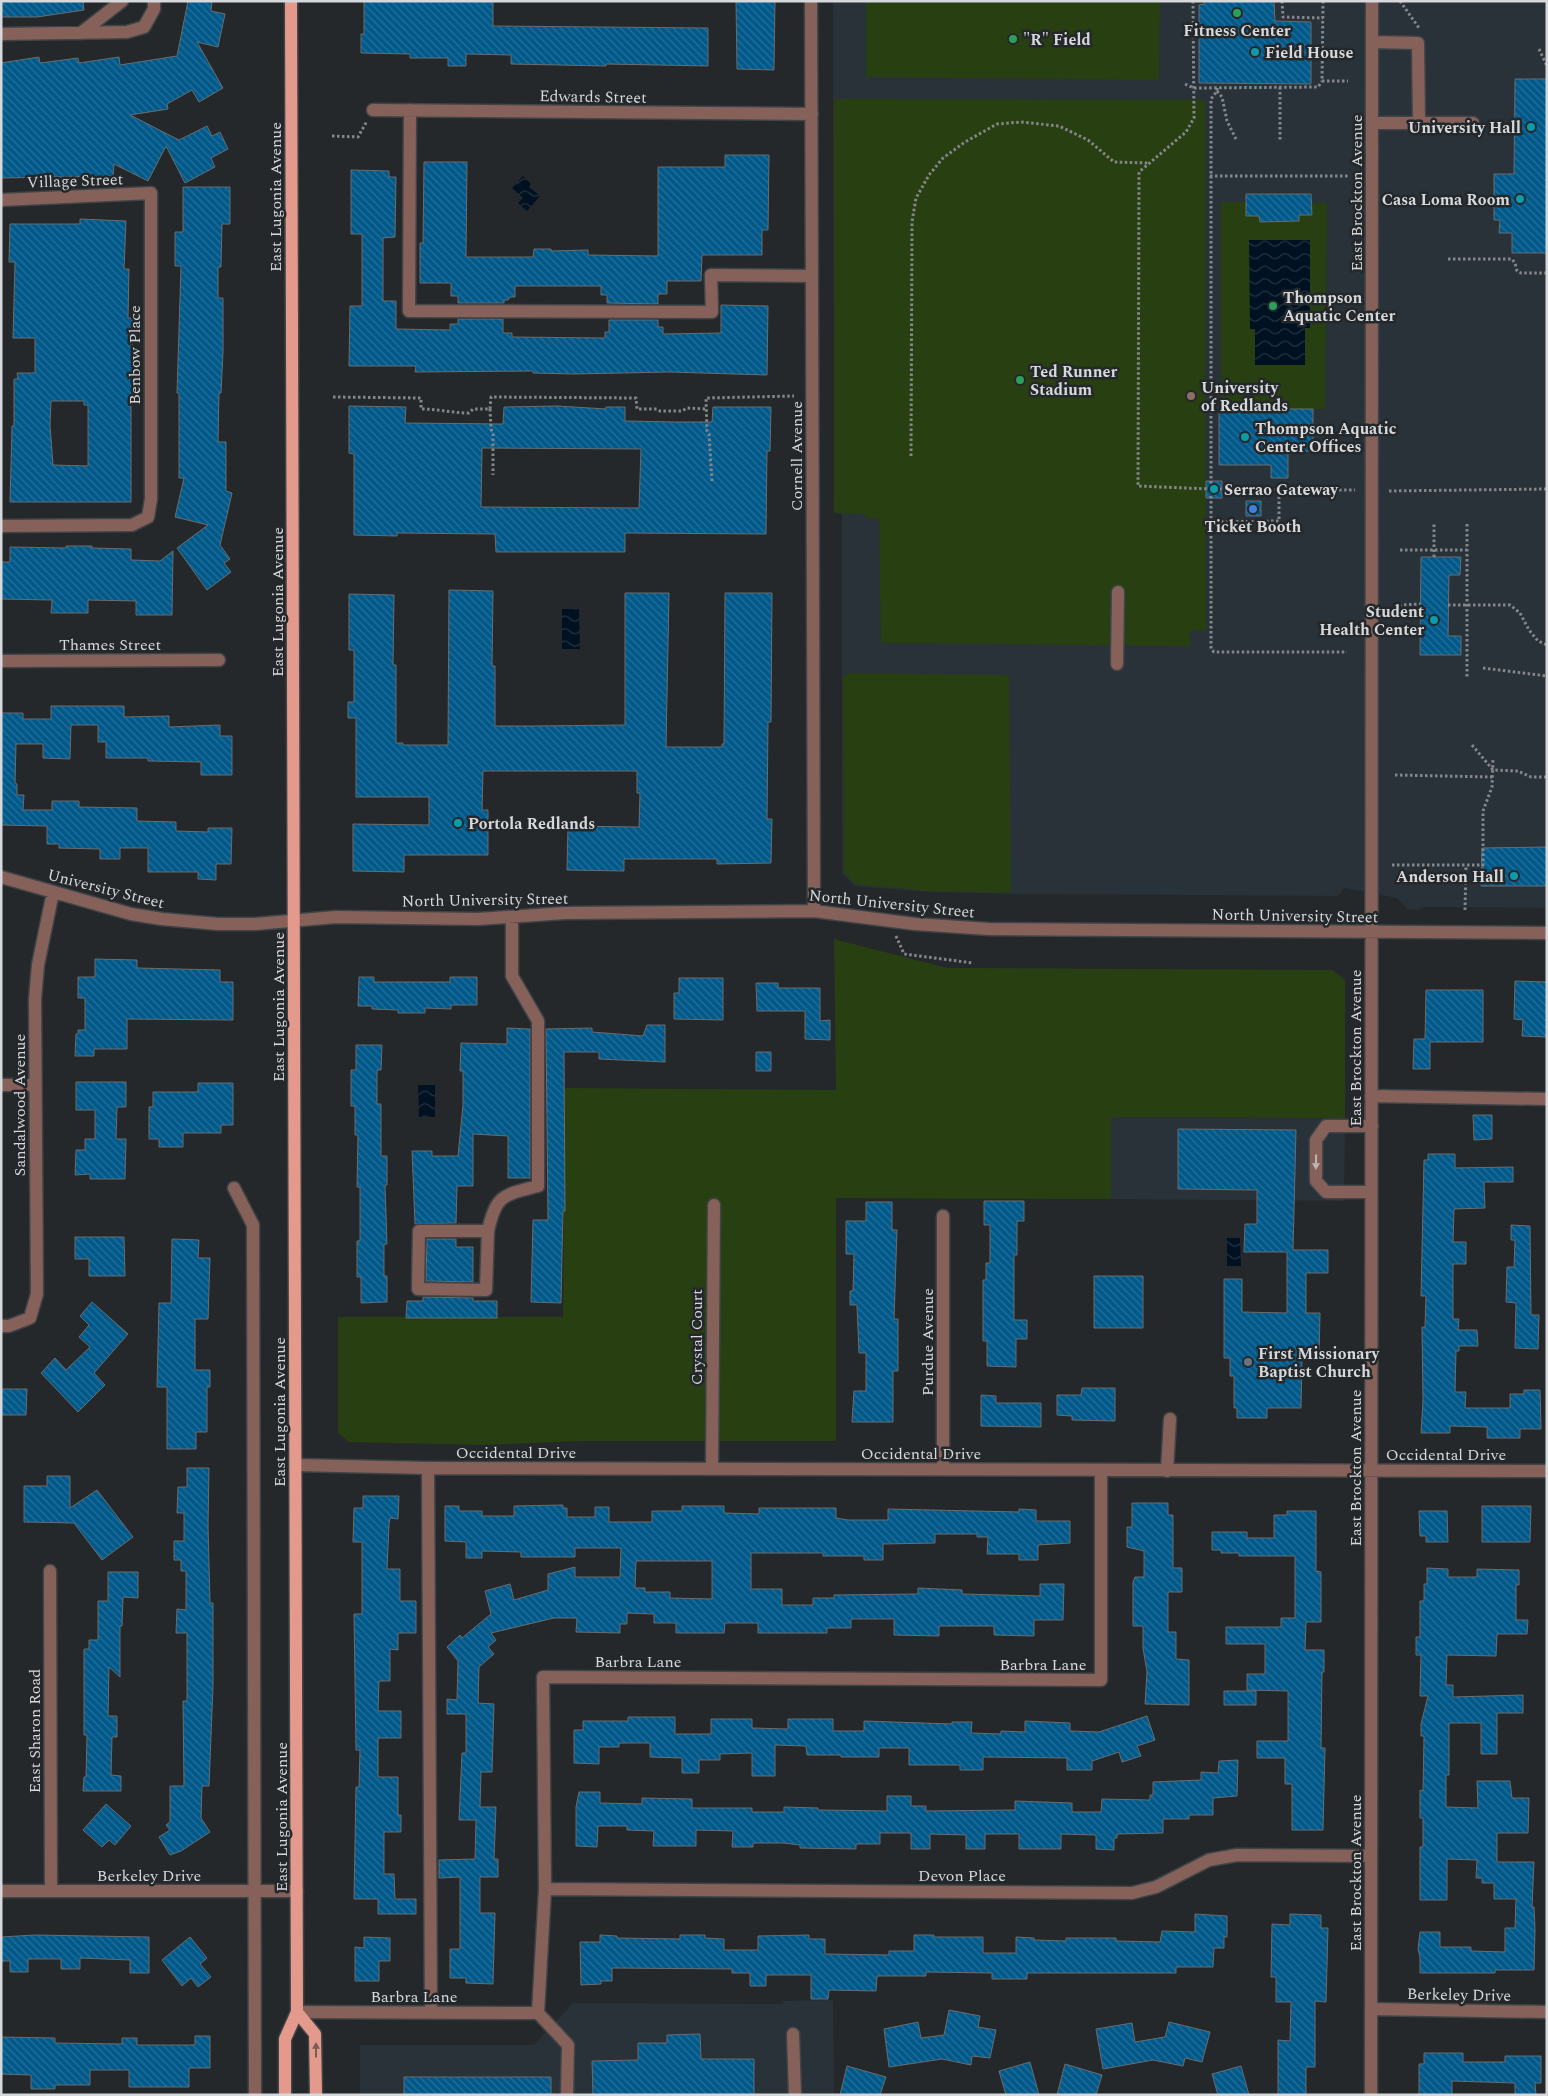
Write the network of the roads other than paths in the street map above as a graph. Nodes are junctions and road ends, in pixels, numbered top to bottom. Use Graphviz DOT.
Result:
graph roads {
  1 [pos="122,1"];
  2 [pos="154,1"];
  3 [pos="291,1"];
  4 [pos="812,1"];
  5 [pos="1372,1"];
  6 [pos="81,33"];
  7 [pos="1,34"];
  8 [pos="1372,42"];
  9 [pos="373,110"];
  10 [pos="410,110"];
  11 [pos="812,114"];
  12 [pos="1419,122"];
  13 [pos="1372,123"];
  14 [pos="1473,123"];
  15 [pos="151,193"];
  16 [pos="1,200"];
  17 [pos="811,276"];
  18 [pos="1,526"];
  19 [pos="1118,592"];
  20 [pos="219,660"];
  21 [pos="1,661"];
  22 [pos="1117,664"];
  23 [pos="1,877"];
  24 [pos="53,892"];
  25 [pos="814,911"];
  26 [pos="512,917"];
  27 [pos="294,920"];
  28 [pos="1372,932"];
  29 [pos="1547,933"];
  30 [pos="1,1084"];
  31 [pos="35,1085"];
  32 [pos="1371,1096"];
  33 [pos="1547,1099"];
  34 [pos="1372,1126"];
  35 [pos="234,1188"];
  36 [pos="1371,1192"];
  37 [pos="714,1205"];
  38 [pos="943,1216"];
  39 [pos="488,1231"];
  40 [pos="1,1326"];
  41 [pos="1170,1419"];
  42 [pos="296,1465"];
  43 [pos="428,1468"];
  44 [pos="712,1468"];
  45 [pos="943,1469"];
  46 [pos="1101,1470"];
  47 [pos="1372,1470"];
  48 [pos="1168,1471"];
  49 [pos="1547,1471"];
  50 [pos="50,1571"];
  51 [pos="1371,1856"];
  52 [pos="545,1889"];
  53 [pos="1,1890"];
  54 [pos="51,1891"];
  55 [pos="255,1891"];
  56 [pos="297,1891"];
  57 [pos="1371,2010"];
  58 [pos="297,2012"];
  59 [pos="431,2012"];
  60 [pos="1547,2012"];
  61 [pos="538,2013"];
  62 [pos="793,2034"];
  63 [pos="255,2095"];
  64 [pos="285,2095"];
  65 [pos="316,2095"];
  66 [pos="567,2095"];
  67 [pos="795,2095"];
  68 [pos="1371,2095"];
  1 -- 6 [label="street"];
  2 -- 6 [label="street"];
  3 -- 27 [label="main road, East Lugonia Avenue"];
  4 -- 11 [label="street, Cornell Avenue"];
  5 -- 8 [label="street, East Brockton Avenue"];
  6 -- 7 [label="street"];
  8 -- 12 [label="street"];
  8 -- 13 [label="street, East Brockton Avenue"];
  9 -- 10 [label="street, Edwards Street"];
  10 -- 11 [label="street, Edwards Street"];
  10 -- 17 [label="street"];
  11 -- 17 [label="street, Cornell Avenue"];
  12 -- 13 [label="street"];
  12 -- 14 [label="street"];
  13 -- 28 [label="street, East Brockton Avenue"];
  15 -- 16 [label="street, Village Street"];
  15 -- 18 [label="street, Benbow Place"];
  17 -- 25 [label="street, Cornell Avenue"];
  19 -- 22 [label="street"];
  20 -- 21 [label="street, Thames Street"];
  23 -- 24 [label="street, University Street"];
  24 -- 27 [label="street, University Street"];
  24 -- 31 [label="street, Sandalwood Avenue"];
  25 -- 26 [label="street, North University Street"];
  25 -- 28 [label="street, North University Street"];
  26 -- 27 [label="street, North University Street"];
  26 -- 39 [label="street"];
  27 -- 42 [label="main road, East Lugonia Avenue"];
  28 -- 29 [label="street, North University Street"];
  28 -- 32 [label="street, East Brockton Avenue"];
  30 -- 31 [label="street"];
  31 -- 40 [label="street, Sandalwood Avenue"];
  32 -- 33 [label="street"];
  32 -- 34 [label="street, East Brockton Avenue"];
  34 -- 36 [label="street, East Brockton Avenue"];
  34 -- 36 [label="street, one-way"];
  35 -- 55 [label="street"];
  36 -- 47 [label="street, East Brockton Avenue"];
  37 -- 44 [label="street, Crystal Court"];
  38 -- 45 [label="street, Purdue Avenue"];
  39 -- 39 [label="street"];
  41 -- 48 [label="street"];
  42 -- 43 [label="street, Occidental Drive"];
  42 -- 56 [label="main road, East Lugonia Avenue"];
  43 -- 44 [label="street, Occidental Drive"];
  43 -- 59 [label="street"];
  44 -- 45 [label="street, Occidental Drive"];
  45 -- 46 [label="street, Occidental Drive"];
  46 -- 48 [label="street, Occidental Drive"];
  46 -- 52 [label="street, Barbra Lane"];
  47 -- 48 [label="street, Occidental Drive"];
  47 -- 49 [label="street, Occidental Drive"];
  47 -- 51 [label="street, East Brockton Avenue"];
  50 -- 54 [label="street, East Sharon Road"];
  51 -- 52 [label="street, Devon Place"];
  51 -- 57 [label="street, East Brockton Avenue"];
  52 -- 61 [label="street, Barbra Lane"];
  53 -- 54 [label="street, Berkeley Drive"];
  54 -- 55 [label="street, Berkeley Drive"];
  55 -- 56 [label="street, Berkeley Drive"];
  55 -- 63 [label="street"];
  56 -- 58 [label="main road, East Lugonia Avenue"];
  57 -- 60 [label="street, Berkeley Drive"];
  57 -- 68 [label="street, East Brockton Avenue"];
  58 -- 59 [label="street, Barbra Lane"];
  58 -- 64 [label="main road, East Lugonia Avenue"];
  65 -- 58 [label="main road, one-way"];
  59 -- 61 [label="street, Barbra Lane"];
  61 -- 66 [label="street"];
  62 -- 67 [label="street"];
}
